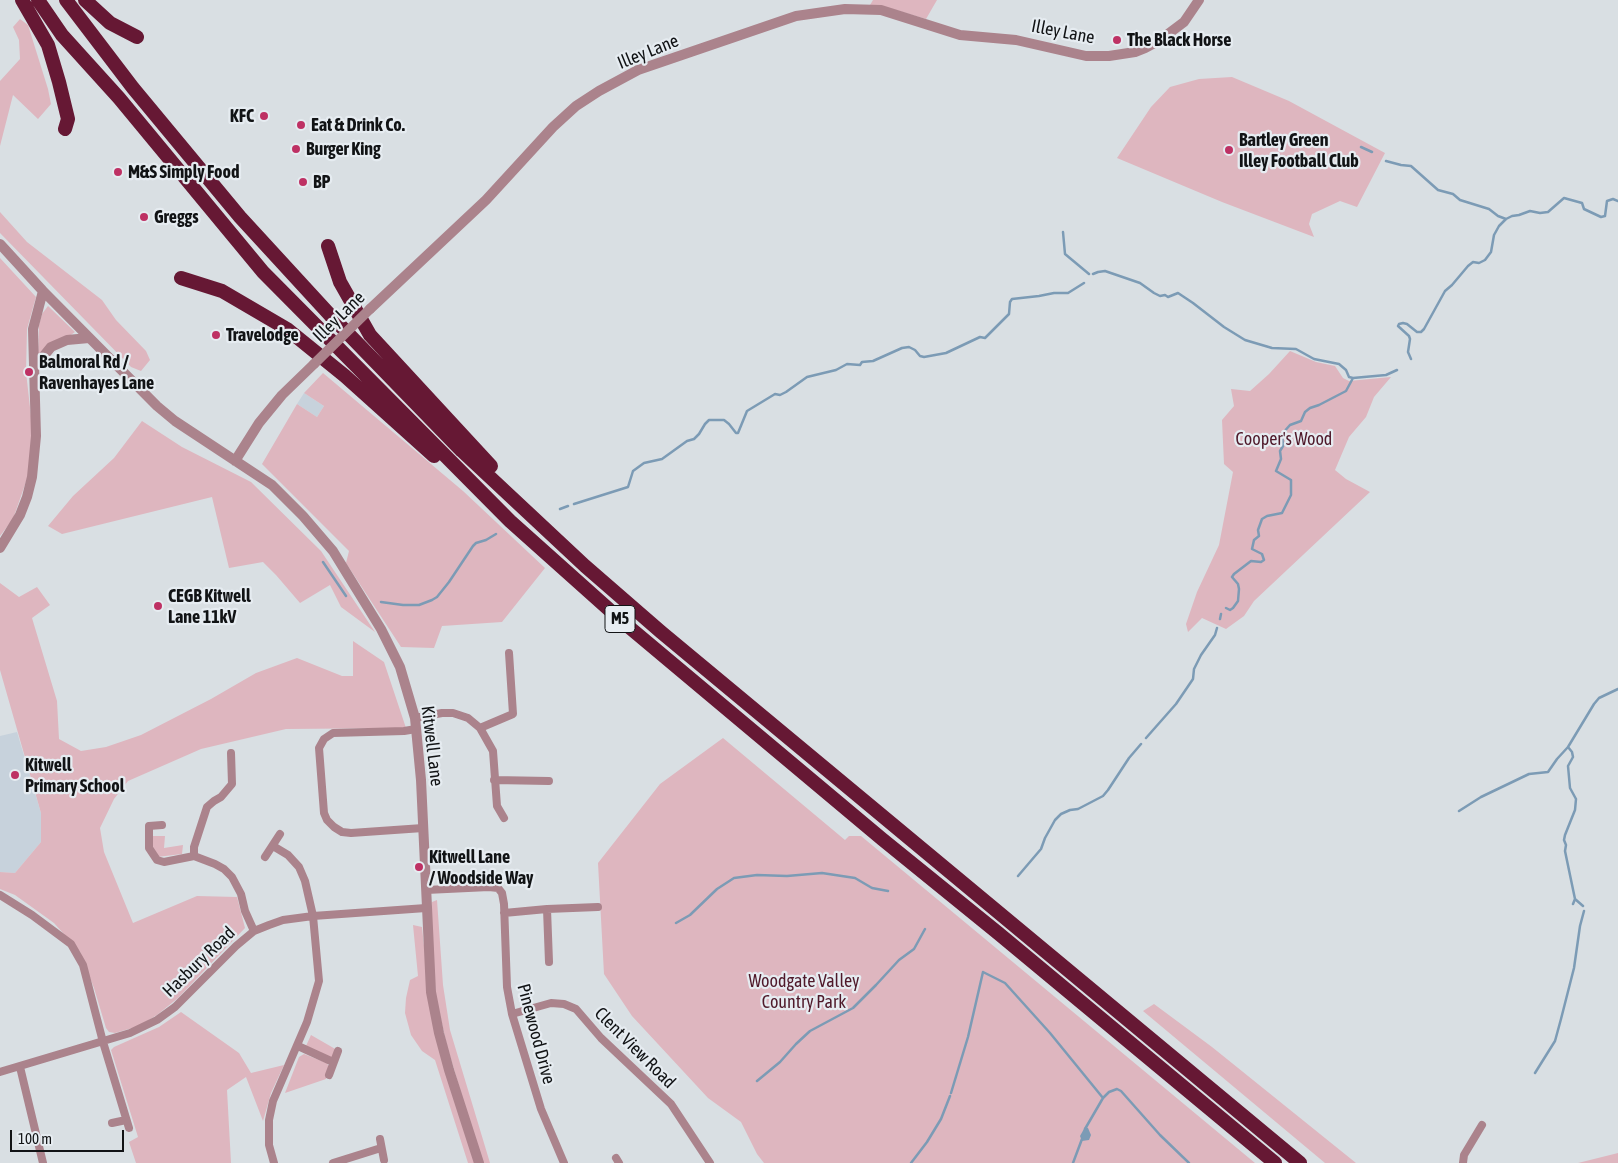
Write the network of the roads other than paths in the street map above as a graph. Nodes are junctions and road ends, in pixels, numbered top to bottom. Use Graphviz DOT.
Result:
graph roads {
  1 [pos="22,0"];
  2 [pos="38,0"];
  3 [pos="66,0"];
  4 [pos="85,0"];
  5 [pos="1199,0"];
  6 [pos="137,37"];
  7 [pos="65,129"];
  8 [pos="0,244"];
  9 [pos="328,246"];
  10 [pos="181,278"];
  11 [pos="42,291"];
  12 [pos="88,338"];
  13 [pos="34,368"];
  14 [pos="235,460"];
  15 [pos="510,521"];
  16 [pos="0,548"];
  17 [pos="569,550"];
  18 [pos="509,653"];
  19 [pos="414,718"];
  20 [pos="480,728"];
  21 [pos="416,729"];
  22 [pos="232,753"];
  23 [pos="494,780"];
  24 [pos="549,781"];
  25 [pos="504,818"];
  26 [pos="162,825"];
  27 [pos="423,828"];
  28 [pos="280,834"];
  29 [pos="273,846"];
  30 [pos="194,856"];
  31 [pos="265,856"];
  32 [pos="426,890"];
  33 [pos="0,895"];
  34 [pos="598,907"];
  35 [pos="426,908"];
  36 [pos="547,909"];
  37 [pos="504,913"];
  38 [pos="313,916"];
  39 [pos="254,931"];
  40 [pos="549,962"];
  41 [pos="512,1014"];
  42 [pos="103,1042"];
  43 [pos="298,1046"];
  44 [pos="338,1051"];
  45 [pos="333,1062"];
  46 [pos="20,1066"];
  47 [pos="0,1072"];
  48 [pos="329,1075"];
  49 [pos="126,1120"];
  50 [pos="112,1123"];
  51 [pos="1482,1126"];
  52 [pos="129,1128"];
  53 [pos="380,1139"];
  54 [pos="381,1148"];
  55 [pos="384,1160"];
  56 [pos="44,1163"];
  57 [pos="274,1163"];
  58 [pos="333,1163"];
  59 [pos="479,1163"];
  60 [pos="564,1163"];
  61 [pos="710,1163"];
  62 [pos="1275,1163"];
  63 [pos="1300,1163"];
  64 [pos="1463,1163"];
  1 -- 7 [label="highway"];
  2 -- 15 [label="highway, M5"];
  3 -- 17 [label="highway, M5"];
  4 -- 6 [label="highway"];
  5 -- 14 [label="street, Illey Lane, bridge"];
  8 -- 11 [label="street, Kitwell Lane"];
  9 -- 17 [label="highway"];
  10 -- 15 [label="highway"];
  11 -- 12 [label="street, Kitwell Lane"];
  11 -- 13 [label="street"];
  12 -- 13 [label="street"];
  12 -- 14 [label="street, Kitwell Lane"];
  13 -- 16 [label="street"];
  14 -- 19 [label="street, Kitwell Lane"];
  15 -- 62 [label="highway, M5"];
  17 -- 63 [label="highway, M5"];
  18 -- 20 [label="street"];
  19 -- 20 [label="street"];
  19 -- 21 [label="street, Kitwell Lane"];
  20 -- 23 [label="street"];
  21 -- 27 [label="street, Kitwell Lane"];
  21 -- 27 [label="street"];
  22 -- 30 [label="street"];
  23 -- 24 [label="street"];
  23 -- 25 [label="street"];
  26 -- 30 [label="street"];
  27 -- 32 [label="street, Kitwell Lane"];
  28 -- 29 [label="street"];
  29 -- 31 [label="street"];
  29 -- 38 [label="street"];
  30 -- 39 [label="street"];
  32 -- 35 [label="street, Kitwell Lane"];
  32 -- 37 [label="street, Pinewood Drive"];
  33 -- 42 [label="street"];
  34 -- 36 [label="street"];
  35 -- 38 [label="street, Hasbury Road"];
  35 -- 59 [label="street, Kitwell Lane"];
  36 -- 37 [label="street"];
  36 -- 40 [label="street"];
  37 -- 41 [label="street, Pinewood Drive"];
  38 -- 39 [label="street, Hasbury Road"];
  38 -- 43 [label="street"];
  39 -- 42 [label="street, Hasbury Road"];
  41 -- 60 [label="street, Pinewood Drive"];
  41 -- 61 [label="street, Clent View Road"];
  42 -- 46 [label="street, Hasbury Road"];
  42 -- 49 [label="street"];
  43 -- 45 [label="street"];
  43 -- 57 [label="street"];
  44 -- 45 [label="street"];
  45 -- 48 [label="street"];
  46 -- 47 [label="street, Hasbury Road"];
  46 -- 56 [label="street"];
  49 -- 50 [label="street"];
  49 -- 52 [label="street"];
  51 -- 64 [label="street"];
  53 -- 54 [label="street"];
  54 -- 55 [label="street"];
  54 -- 58 [label="street"];
}
